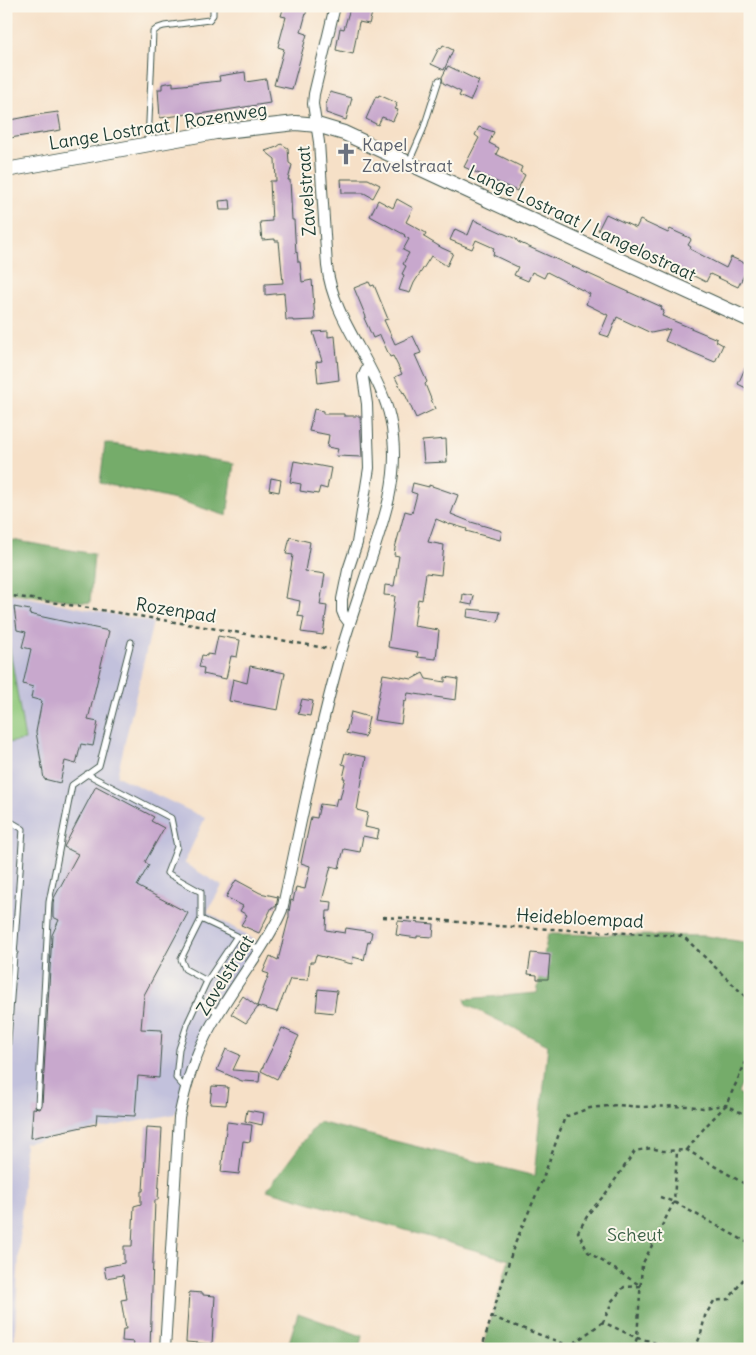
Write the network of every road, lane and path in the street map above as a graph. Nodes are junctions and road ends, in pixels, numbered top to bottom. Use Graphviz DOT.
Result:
graph roads {
  1 [pos="213,6"];
  2 [pos="335,6"];
  3 [pos="439,80"];
  4 [pos="317,125"];
  5 [pos="148,145"];
  6 [pos="409,163"];
  7 [pos="6,170"];
  8 [pos="750,320"];
  9 [pos="368,366"];
  10 [pos="6,595"];
  11 [pos="350,624"];
  12 [pos="130,642"];
  13 [pos="342,651"];
  14 [pos="88,774"];
  15 [pos="6,819"];
  16 [pos="383,917"];
  17 [pos="202,919"];
  18 [pos="236,936"];
  19 [pos="259,950"];
  20 [pos="15,952"];
  21 [pos="6,954"];
  22 [pos="207,980"];
  23 [pos="199,999"];
  24 [pos="750,1001"];
  25 [pos="218,1013"];
  26 [pos="750,1053"];
  27 [pos="6,1068"];
  28 [pos="185,1088"];
  29 [pos="38,1105"];
  30 [pos="726,1105"];
  31 [pos="750,1118"];
  32 [pos="677,1150"];
  33 [pos="686,1150"];
  34 [pos="750,1187"];
  35 [pos="660,1197"];
  36 [pos="674,1202"];
  37 [pos="750,1244"];
  38 [pos="750,1270"];
  39 [pos="641,1286"];
  40 [pos="492,1317"];
  41 [pos="604,1322"];
  42 [pos="637,1338"];
  43 [pos="569,1348"];
  44 [pos="165,1349"];
  45 [pos="480,1349"];
  46 [pos="634,1349"];
  47 [pos="672,1349"];
  48 [pos="695,1349"];
  1 -- 5 [label="lane"];
  2 -- 4 [label="street, Zavelstraat"];
  3 -- 6 [label="lane"];
  4 -- 5 [label="street, Lange Lostraat / Rozenweg"];
  4 -- 6 [label="street, Lange Lostraat / Langelostraat"];
  4 -- 9 [label="street, Zavelstraat"];
  5 -- 7 [label="street, Lange Lostraat / Rozenweg"];
  6 -- 8 [label="street, Lange Lostraat / Langelostraat"];
  9 -- 11 [label="street"];
  9 -- 11 [label="street, Zavelstraat"];
  10 -- 13 [label="path, Rozenpad"];
  11 -- 13 [label="street, Zavelstraat"];
  12 -- 14 [label="lane"];
  13 -- 19 [label="street, Zavelstraat"];
  14 -- 17 [label="lane"];
  14 -- 29 [label="lane"];
  15 -- 20 [label="lane"];
  16 -- 24 [label="path, Heidebloempad"];
  17 -- 18 [label="lane"];
  17 -- 22 [label="lane"];
  18 -- 19 [label="lane"];
  18 -- 22 [label="lane"];
  19 -- 25 [label="street, Zavelstraat"];
  20 -- 21 [label="lane"];
  20 -- 27 [label="lane"];
  22 -- 23 [label="lane"];
  23 -- 25 [label="lane"];
  23 -- 28 [label="lane"];
  25 -- 28 [label="street, Zavelstraat"];
  26 -- 30 [label="path"];
  28 -- 44 [label="street, Zavelstraat"];
  30 -- 31 [label="path"];
  30 -- 33 [label="path"];
  30 -- 40 [label="path"];
  32 -- 33 [label="path"];
  32 -- 36 [label="path"];
  32 -- 39 [label="path"];
  33 -- 34 [label="path"];
  35 -- 36 [label="path"];
  36 -- 37 [label="path"];
  36 -- 39 [label="path"];
  38 -- 48 [label="path"];
  39 -- 41 [label="path"];
  39 -- 42 [label="path"];
  40 -- 43 [label="path"];
  40 -- 45 [label="path"];
  41 -- 42 [label="path"];
  41 -- 43 [label="path"];
  42 -- 46 [label="path"];
  42 -- 47 [label="path"];
}
